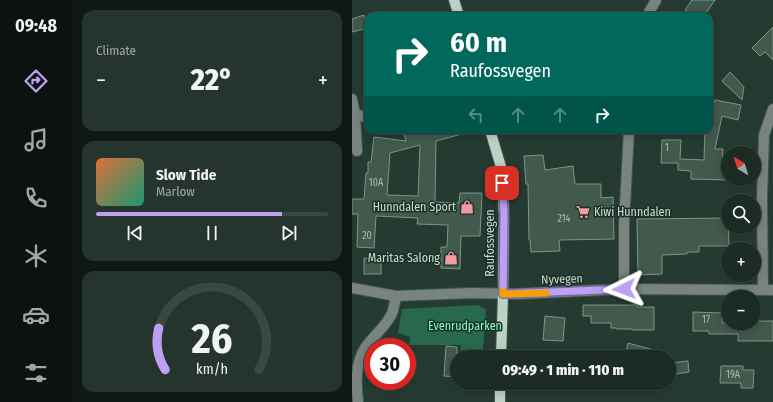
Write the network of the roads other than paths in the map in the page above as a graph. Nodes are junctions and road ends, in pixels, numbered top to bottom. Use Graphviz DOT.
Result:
graph roads {
  1 [pos="454,0"];
  2 [pos="656,0"];
  3 [pos="458,12"];
  4 [pos="649,12"];
  5 [pos="352,100"];
  6 [pos="773,109"];
  7 [pos="355,114"];
  8 [pos="364,117"];
  9 [pos="491,134"];
  10 [pos="629,134"];
  11 [pos="357,151"];
  12 [pos="352,288"];
  13 [pos="624,289"];
  14 [pos="768,290"];
  15 [pos="503,294"];
  16 [pos="396,296"];
  17 [pos="501,350"];
  18 [pos="500,390"];
  19 [pos="358,402"];
  20 [pos="500,402"];
  1 -- 3 [label="main road"];
  2 -- 4 [label="street"];
  5 -- 7 [label="street"];
  6 -- 14 [label="street"];
  7 -- 8 [label="street"];
  7 -- 11 [label="street"];
  9 -- 15 [label="main road, Raufossvegen"];
  10 -- 13 [label="street"];
  12 -- 16 [label="street, Nyvegen"];
  13 -- 14 [label="street, Nyvegen"];
  13 -- 15 [label="street, Nyvegen"];
  15 -- 16 [label="street, Nyvegen"];
  15 -- 17 [label="main road, Raufossvegen"];
  16 -- 19 [label="street"];
  18 -- 20 [label="main road"];
}
